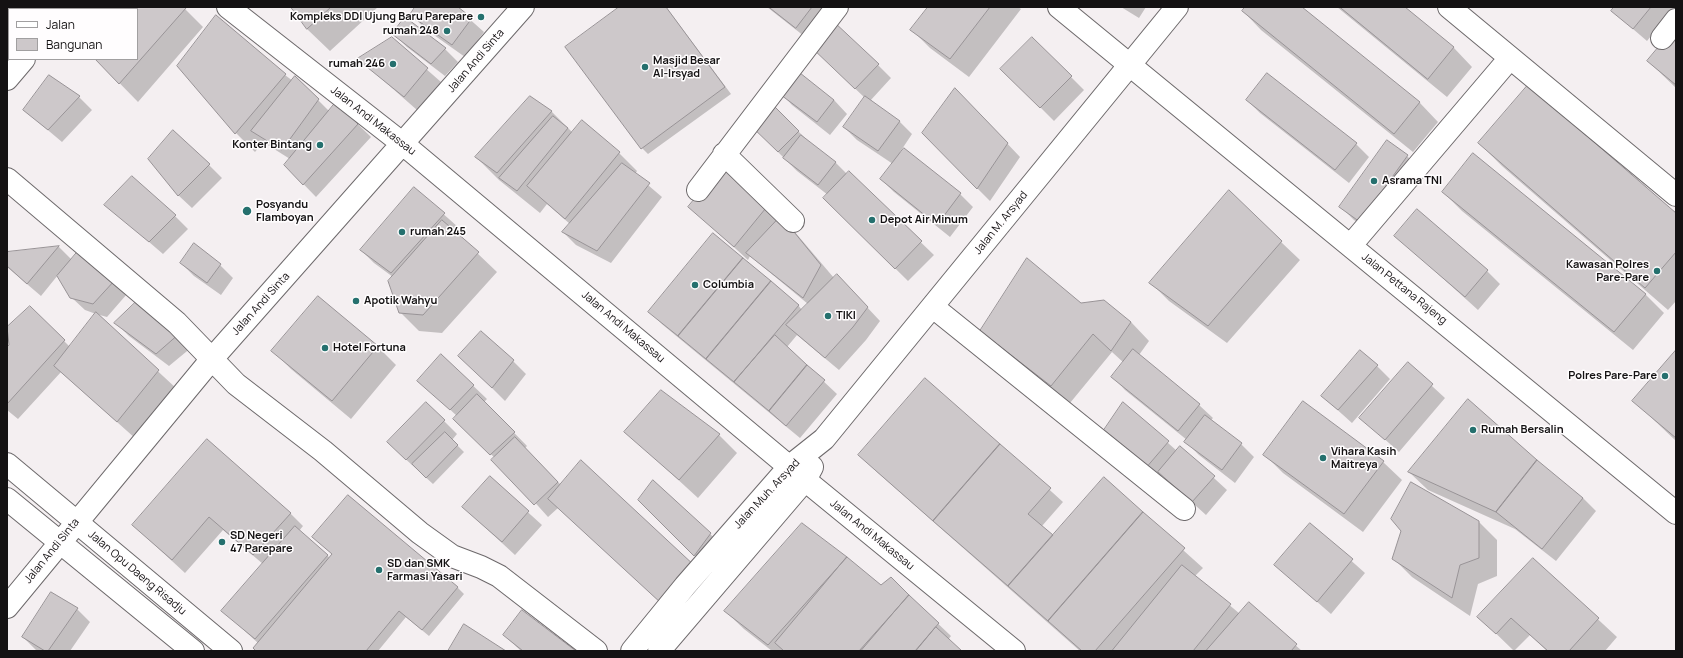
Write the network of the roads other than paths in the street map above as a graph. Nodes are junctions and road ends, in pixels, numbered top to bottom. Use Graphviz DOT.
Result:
graph roads {
  1 [pos="228,7"];
  2 [pos="523,7"];
  3 [pos="837,7"];
  4 [pos="1059,7"];
  5 [pos="1177,7"];
  6 [pos="1449,7"];
  7 [pos="1676,20"];
  8 [pos="1662,38"];
  9 [pos="1510,58"];
  10 [pos="23,60"];
  11 [pos="1130,66"];
  12 [pos="7,80"];
  13 [pos="403,144"];
  14 [pos="724,154"];
  15 [pos="7,179"];
  16 [pos="698,190"];
  17 [pos="1676,195"];
  18 [pos="793,221"];
  19 [pos="1351,245"];
  20 [pos="932,307"];
  21 [pos="211,360"];
  22 [pos="824,439"];
  23 [pos="7,464"];
  24 [pos="798,473"];
  25 [pos="7,498"];
  26 [pos="1184,509"];
  27 [pos="1676,513"];
  28 [pos="76,522"];
  29 [pos="61,544"];
  30 [pos="7,607"];
  31 [pos="663,643"];
  32 [pos="193,651"];
  33 [pos="230,651"];
  34 [pos="596,651"];
  35 [pos="632,651"];
  36 [pos="1014,651"];
  1 -- 13 [label="street, Jalan Andi Makassau"];
  2 -- 13 [label="street, Jalan Andi Sinta"];
  3 -- 14 [label="street"];
  4 -- 11 [label="street, Jalan Pettana Rajeng"];
  5 -- 11 [label="street, Jalan M. Arsyad"];
  6 -- 9 [label="street"];
  7 -- 8 [label="street"];
  9 -- 17 [label="street"];
  9 -- 19 [label="street"];
  10 -- 12 [label="street"];
  11 -- 19 [label="street, Jalan Pettana Rajeng"];
  11 -- 20 [label="street, Jalan M. Arsyad"];
  13 -- 21 [label="street, Jalan Andi Sinta"];
  13 -- 24 [label="street, Jalan Andi Makassau"];
  14 -- 16 [label="street"];
  14 -- 18 [label="street"];
  15 -- 21 [label="street"];
  19 -- 27 [label="street, Jalan Pettana Rajeng"];
  20 -- 22 [label="street, Jalan M. Arsyad"];
  20 -- 26 [label="street"];
  21 -- 28 [label="street, Jalan Andi Sinta"];
  21 -- 34 [label="street"];
  22 -- 24 [label="street, Jalan Muh. Arsyad"];
  23 -- 28 [label="street, Jalan Opu Daeng Risadju"];
  24 -- 31 [label="street, Jalan Muh. Arsyad"];
  24 -- 36 [label="street, Jalan Andi Makassau"];
  25 -- 29 [label="street"];
  28 -- 29 [label="street, Jalan Andi Sinta"];
  28 -- 33 [label="street, Jalan Opu Daeng Risadju"];
  29 -- 30 [label="street, Jalan Andi Sinta"];
  29 -- 32 [label="street"];
  31 -- 35 [label="street, Jalan Muh. Arsyad"];
}
